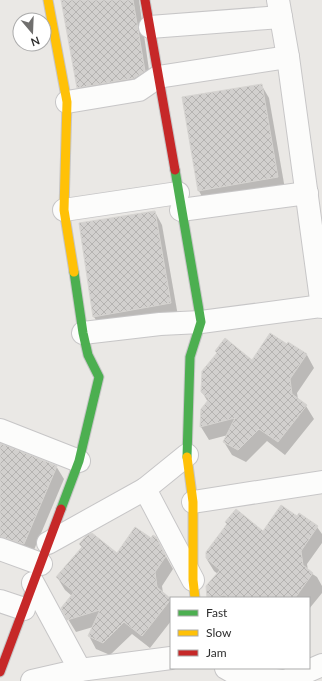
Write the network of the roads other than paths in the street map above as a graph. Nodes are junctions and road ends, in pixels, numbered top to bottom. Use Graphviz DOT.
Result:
graph roads {
  1 [pos="48,0"];
  2 [pos="145,0"];
  3 [pos="280,8"];
  4 [pos="150,27"];
  5 [pos="288,56"];
  6 [pos="158,77"];
  7 [pos="67,102"];
  8 [pos="307,194"];
  9 [pos="180,201"];
  10 [pos="64,210"];
  11 [pos="322,306"];
  12 [pos="201,322"];
  13 [pos="83,333"];
  14 [pos="0,430"];
  15 [pos="187,456"];
  16 [pos="79,461"];
  17 [pos="322,482"];
  18 [pos="145,489"];
  19 [pos="193,502"];
  20 [pos="48,544"];
  21 [pos="0,549"];
  22 [pos="37,573"];
  23 [pos="194,589"];
  24 [pos="0,602"];
  25 [pos="24,609"];
  26 [pos="170,658"];
  27 [pos="322,665"];
  28 [pos="228,669"];
  29 [pos="80,670"];
  30 [pos="0,672"];
  31 [pos="37,680"];
  32 [pos="285,681"];
  1 -- 7 [label="street"];
  2 -- 4 [label="street"];
  3 -- 4 [label="street"];
  3 -- 5 [label="street"];
  4 -- 6 [label="street"];
  5 -- 6 [label="street"];
  5 -- 8 [label="street"];
  6 -- 7 [label="street"];
  6 -- 9 [label="street"];
  7 -- 10 [label="street"];
  8 -- 9 [label="street"];
  8 -- 11 [label="street"];
  9 -- 10 [label="street"];
  9 -- 12 [label="street"];
  10 -- 13 [label="street"];
  11 -- 12 [label="street"];
  12 -- 13 [label="street"];
  12 -- 15 [label="street"];
  13 -- 16 [label="street"];
  14 -- 16 [label="street"];
  15 -- 18 [label="street"];
  15 -- 19 [label="street"];
  16 -- 20 [label="street"];
  17 -- 19 [label="street"];
  18 -- 20 [label="street"];
  18 -- 23 [label="street"];
  19 -- 23 [label="street"];
  20 -- 22 [label="street"];
  21 -- 22 [label="street"];
  22 -- 25 [label="street"];
  22 -- 29 [label="street"];
  24 -- 25 [label="street"];
  25 -- 30 [label="street"];
  26 -- 29 [label="street"];
  27 -- 32 [label="street"];
  28 -- 32 [label="street"];
  29 -- 31 [label="street"];
}
